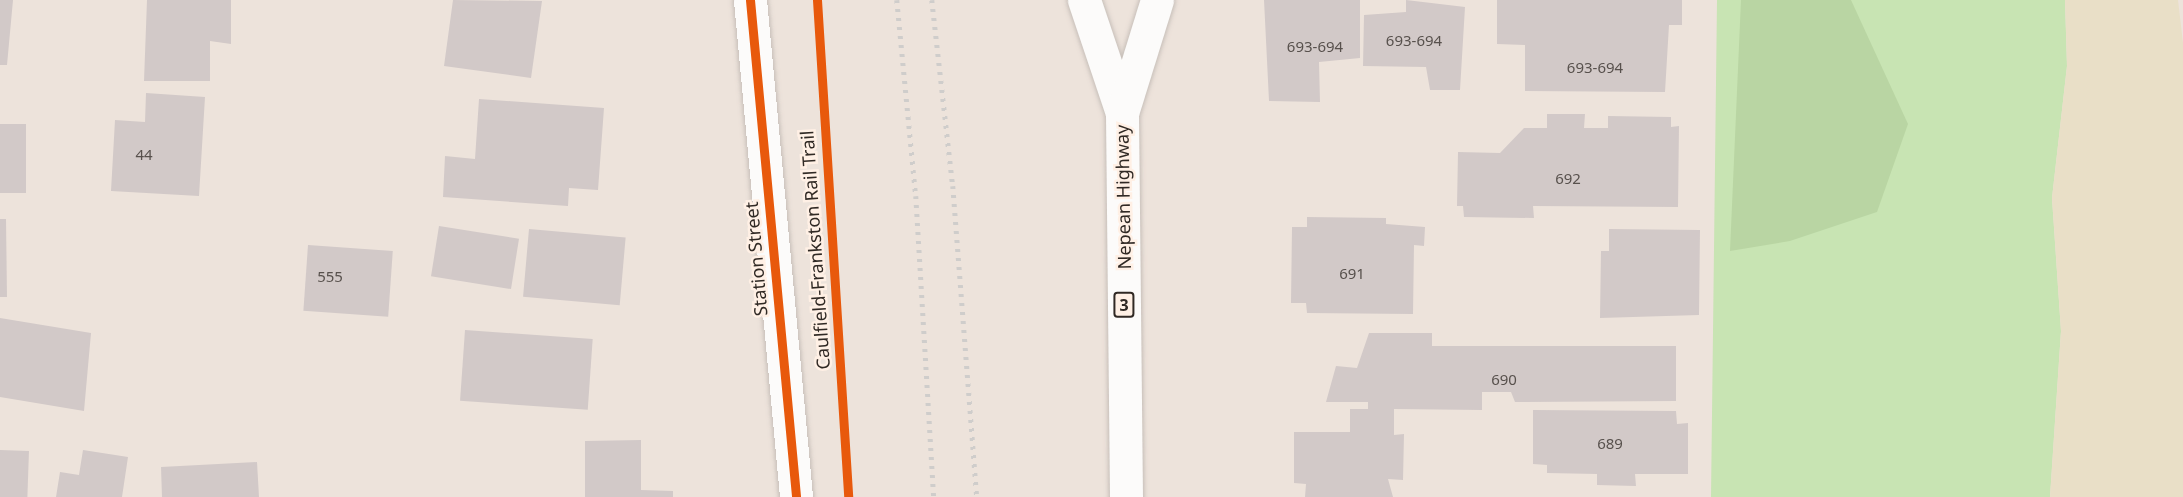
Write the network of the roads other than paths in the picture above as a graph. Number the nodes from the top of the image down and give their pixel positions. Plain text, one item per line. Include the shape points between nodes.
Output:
1 (1084, 0) edge
2 (1157, 0) edge
3 (752, 6) edge
4 (1122, 113) junction
5 (796, 497) edge
6 (1126, 497) edge

1 - 4 main road, Nepean Highway / 3
2 - 4 main road, Nepean Highway / 3
3 - 5 main road, Station Street
4 - 6 main road, Nepean Highway / 3

